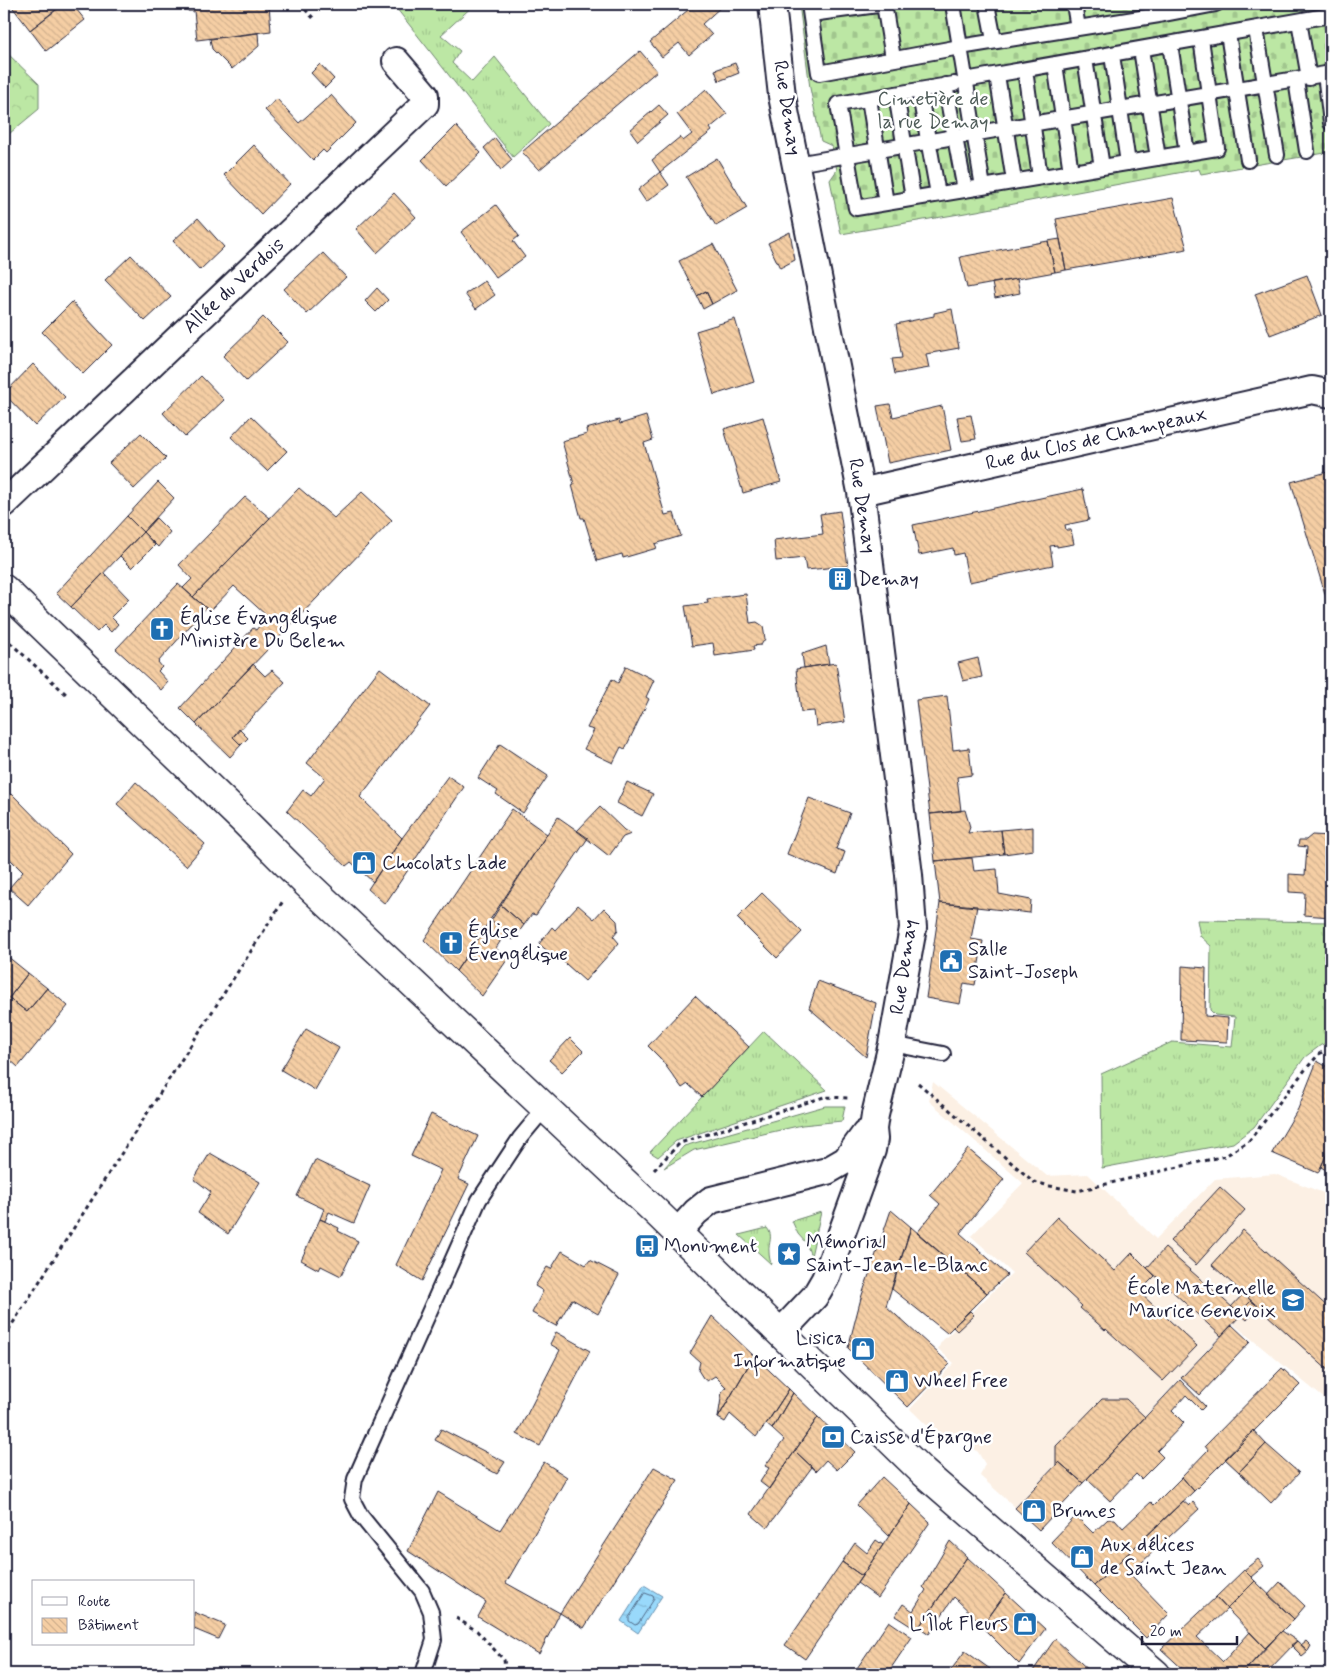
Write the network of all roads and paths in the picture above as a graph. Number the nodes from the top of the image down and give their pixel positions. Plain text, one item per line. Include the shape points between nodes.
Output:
1 (309, 4) edge
2 (772, 4) edge
3 (885, 4) edge
4 (953, 4) edge
5 (987, 4) edge
6 (1074, 4) edge
7 (1216, 4) edge
8 (810, 9) edge
9 (1158, 10) edge
10 (1331, 15) edge
11 (314, 19) dead end
12 (1300, 21) junction
13 (1078, 28) junction
14 (1256, 29) junction
15 (1228, 34) junction
16 (1200, 39) junction
17 (994, 40) junction
18 (1170, 44) junction
19 (960, 46) junction
20 (1141, 49) junction
21 (1112, 55) junction
22 (893, 58) junction
23 (1085, 59) junction
24 (396, 61) dead end
25 (1055, 64) junction
26 (1025, 70) junction
27 (1328, 74) edge
28 (997, 75) junction
29 (1302, 79) junction
30 (955, 83) junction
31 (1265, 85) junction
32 (919, 90) junction
33 (1237, 90) junction
34 (896, 94) junction
35 (1209, 95) junction
36 (869, 98) junction
37 (1178, 100) junction
38 (1150, 104) junction
39 (1120, 110) junction
40 (1093, 114) junction
41 (1063, 119) junction
42 (1331, 123) edge
43 (1033, 124) junction
44 (1005, 129) junction
45 (974, 134) junction
46 (955, 138) junction
47 (929, 142) junction
48 (904, 146) junction
49 (878, 151) junction
50 (1307, 151) dead end
51 (1187, 153) junction
52 (847, 156) junction
53 (1277, 156) dead end
54 (1158, 158) junction
55 (1248, 160) dead end
56 (1128, 163) junction
57 (796, 164) junction
58 (1102, 167) junction
59 (1071, 172) junction
60 (1040, 177) junction
61 (1014, 181) junction
62 (983, 187) junction
63 (965, 190) junction
64 (938, 194) junction
65 (913, 198) junction
66 (886, 203) junction
67 (1331, 394) edge
68 (861, 492) junction
69 (4, 504) edge
70 (4, 589) edge
71 (286, 897) dead end
72 (892, 1044) junction
73 (1331, 1048) edge
74 (943, 1054) dead end
75 (918, 1083) dead end
76 (852, 1098) dead end
77 (545, 1108) junction
78 (873, 1129) junction
79 (655, 1169) dead end
80 (827, 1171) junction
81 (848, 1220) junction
82 (677, 1233) junction
83 (780, 1333) junction
84 (4, 1337) edge
85 (431, 1612) junction
86 (423, 1674) edge
87 (506, 1674) edge
88 (1156, 1674) edge

1 - 11 path via 304,8
2 - 57 street, Rue Demay via 782,96
3 - 8 lane
3 - 22 lane
4 - 19 lane
5 - 17 lane
6 - 13 lane
7 - 9 lane
8 - 22 lane via 819,72
9 - 13 lane
10 - 12 lane
12 - 14 lane
12 - 29 lane
13 - 17 lane
14 - 15 lane
14 - 31 lane
15 - 16 lane
15 - 33 lane
16 - 18 lane
16 - 35 lane
17 - 19 lane
18 - 20 lane
18 - 37 lane
19 - 22 lane
19 - 30 lane
20 - 21 lane
20 - 38 lane
21 - 23 lane
21 - 39 lane
23 - 25 lane
23 - 40 lane
24 - 69 street, Allée du Verdois via 425,94 425,104
25 - 26 lane
25 - 41 lane
26 - 28 lane
26 - 43 lane
27 - 29 lane
27 - 42 lane
28 - 30 lane
28 - 44 lane
29 - 31 lane
29 - 50 lane
30 - 32 lane
30 - 45 lane
30 - 46 lane
31 - 33 lane
31 - 53 lane
32 - 34 lane
32 - 47 lane
33 - 35 lane
33 - 55 lane
34 - 36 lane
34 - 48 lane
35 - 37 lane
35 - 51 lane via 1216,148
36 - 49 lane
36 - 52 lane via 838,104
37 - 38 lane
37 - 51 lane
38 - 39 lane
38 - 54 lane
39 - 40 lane
39 - 56 lane
40 - 41 lane
40 - 58 lane
41 - 43 lane
41 - 59 lane
43 - 44 lane
43 - 60 lane
44 - 45 lane
44 - 61 lane
45 - 46 lane
45 - 62 lane
46 - 47 lane
46 - 63 lane
47 - 48 lane
47 - 64 lane
48 - 49 lane
48 - 65 lane
49 - 52 lane
49 - 66 lane
51 - 54 lane
52 - 57 lane
52 - 66 lane via 856,208
54 - 56 lane
56 - 58 lane
57 - 68 street, Rue Demay
58 - 59 lane
59 - 60 lane
60 - 61 lane
61 - 62 lane
62 - 63 lane
63 - 64 lane
64 - 65 lane
65 - 66 lane
67 - 68 street, Rue du Clos de Champeaux via 1312,390
68 - 72 street, Rue Demay via 912,910 913,928
70 - 77 main road via 306,884
71 - 84 path
72 - 74 lane
72 - 78 street, Rue Demay
73 - 75 path via 1319,1054 1248,1142 1224,1156 1076,1191 1034,1182
76 - 79 path via 824,1097 680,1143
77 - 82 main road
77 - 85 lane via 520,1138 479,1200 355,1479 352,1499 361,1516 422,1591
78 - 80 street via 865,1134 846,1160
78 - 81 street, Rue Demay via 872,1150
80 - 81 street, Rue Demay via 834,1175 846,1196
80 - 82 street via 711,1200
81 - 83 street, Rue Demay via 820,1288
82 - 83 main road
83 - 88 main road via 924,1473
85 - 86 lane via 434,1640
85 - 87 path via 453,1616 477,1632 504,1660

